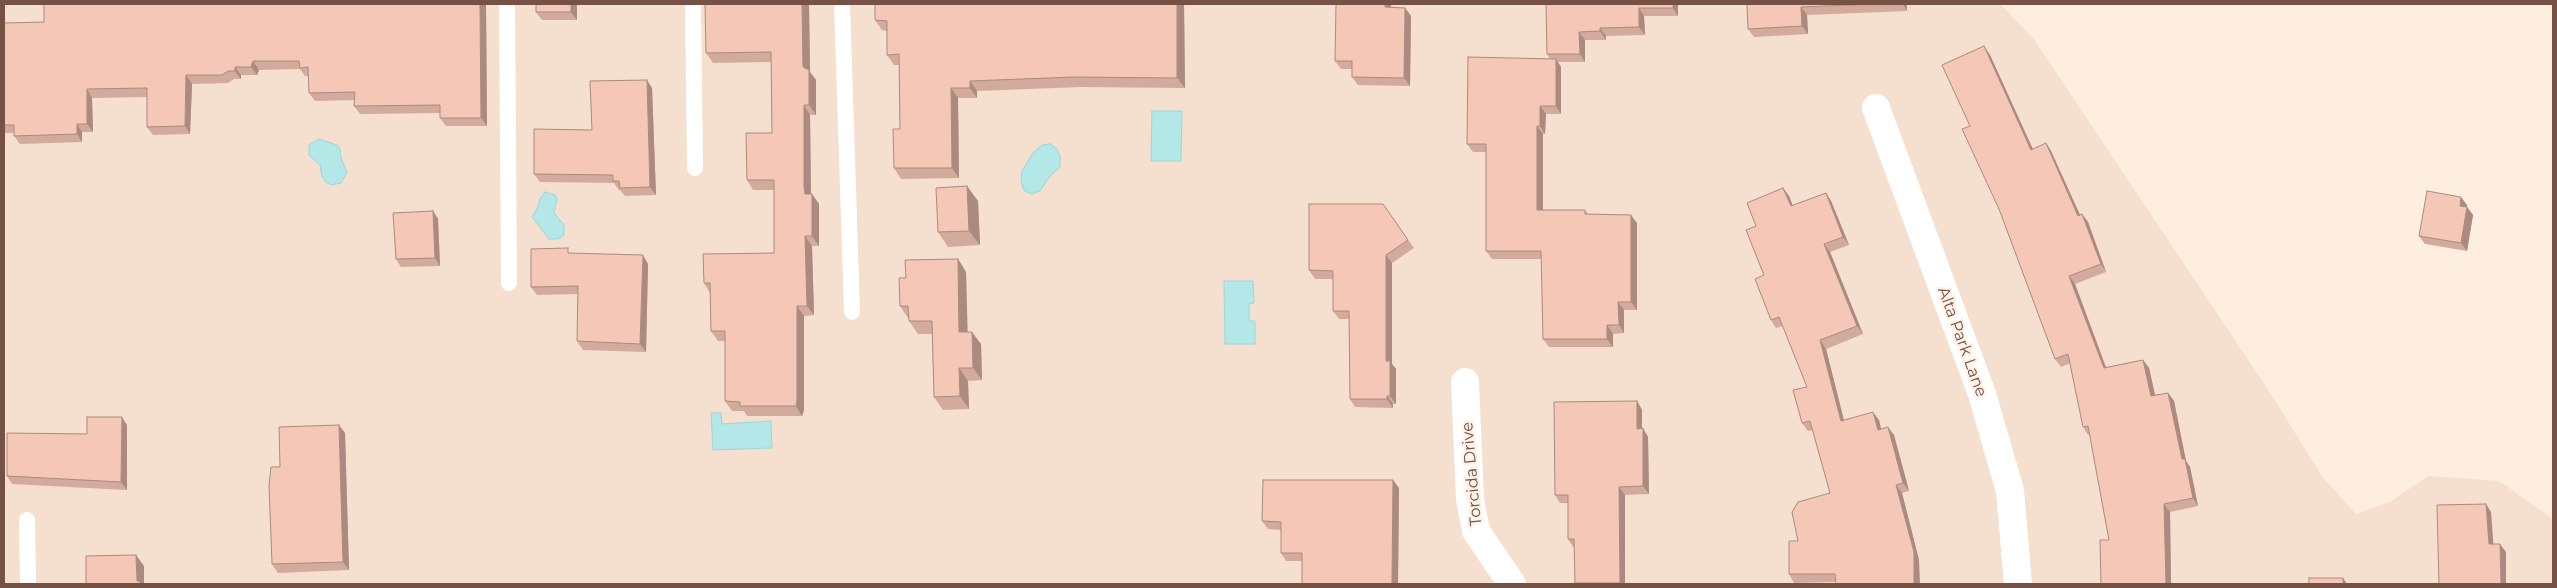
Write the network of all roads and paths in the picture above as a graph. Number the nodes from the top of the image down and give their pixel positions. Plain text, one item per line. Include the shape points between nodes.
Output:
1 (507, 4) edge
2 (694, 4) edge
3 (842, 4) edge
4 (1876, 108) dead end
5 (695, 168) dead end
6 (509, 283) dead end
7 (852, 312) dead end
8 (1465, 382) dead end
9 (27, 520) dead end
10 (28, 584) edge
11 (1512, 584) edge
12 (2018, 584) edge

1 - 6 lane
2 - 5 lane
3 - 7 lane
4 - 12 street, Alta Park Lane via 1982,394 2010,492
8 - 11 street, Torcida Drive via 1470,499 1476,531
9 - 10 lane

